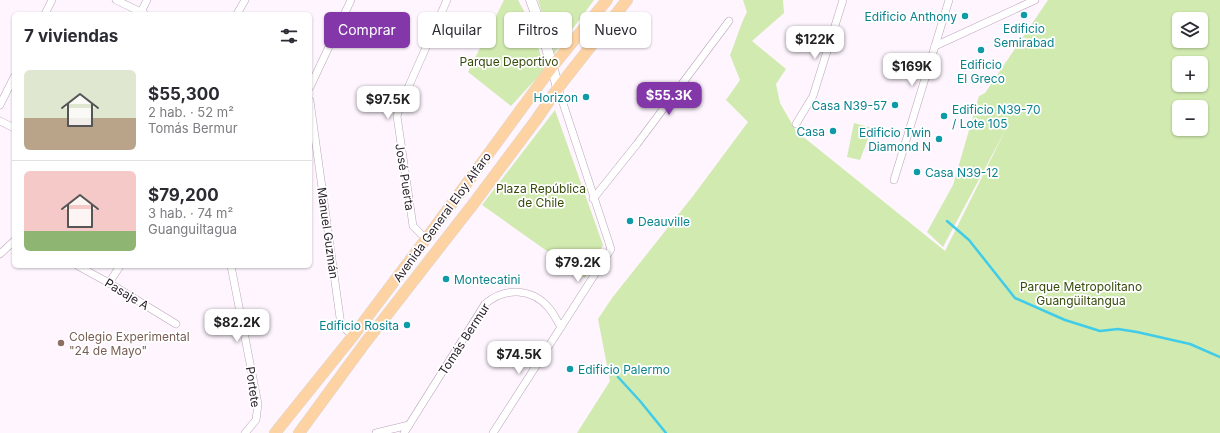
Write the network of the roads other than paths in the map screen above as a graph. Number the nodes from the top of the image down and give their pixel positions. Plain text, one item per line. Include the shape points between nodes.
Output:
1 (52, 0) edge
2 (116, 0) edge
3 (146, 0) edge
4 (245, 0) edge
5 (351, 0) edge
6 (447, 0) edge
7 (531, 0) edge
8 (607, 0) edge
9 (627, 0) edge
10 (843, 0) edge
11 (949, 0) edge
12 (1035, 0) edge
13 (46, 12) edge
14 (140, 12) edge
15 (142, 12) edge
16 (238, 12) edge
17 (729, 21) dead end
18 (935, 46) junction
19 (552, 67) junction
20 (12, 81) edge
21 (312, 83) edge
22 (558, 88) junction
23 (0, 105) edge
24 (312, 115) edge
25 (0, 121) edge
26 (796, 124) dead end
27 (12, 127) edge
28 (894, 180) dead end
29 (594, 199) junction
30 (426, 239) junction
31 (12, 243) edge
32 (0, 254) edge
33 (82, 268) edge
34 (119, 268) edge
35 (232, 268) edge
36 (109, 283) junction
37 (176, 324) dead end
38 (561, 327) junction
39 (353, 336) junction
40 (409, 425) junction
41 (245, 433) edge
42 (275, 433) edge
43 (298, 433) edge
44 (376, 433) edge
45 (404, 433) edge
46 (493, 433) edge

1 - 13 street
2 - 14 street
3 - 15 street
4 - 16 street
5 - 21 street
6 - 30 street, José Puerta via 397,116 413,226
7 - 19 main road
8 - 19 main road, Avenida General Eloy Alfaro
9 - 22 main road, Avenida General Eloy Alfaro
10 - 26 street via 814,96
11 - 18 street
12 - 18 street
17 - 29 street
18 - 28 street
19 - 22 main road
19 - 30 main road, Avenida General Eloy Alfaro
20 - 23 street
22 - 29 street
22 - 43 main road, Avenida General Eloy Alfaro
24 - 39 street, Manuel Guzmán via 341,325
25 - 27 street
29 - 38 street via 611,249
30 - 39 main road, Avenida General Eloy Alfaro
31 - 32 street
33 - 36 street, Pasaje A
34 - 36 street
35 - 41 street, Portete via 258,404 256,420
36 - 37 street, Pasaje A
38 - 40 street, Tomás Bermur via 549,308 530,295 502,293 492,298 485,304
38 - 46 street
39 - 42 main road, Avenida General Eloy Alfaro
40 - 44 street
40 - 45 street, Tomás Bermur

